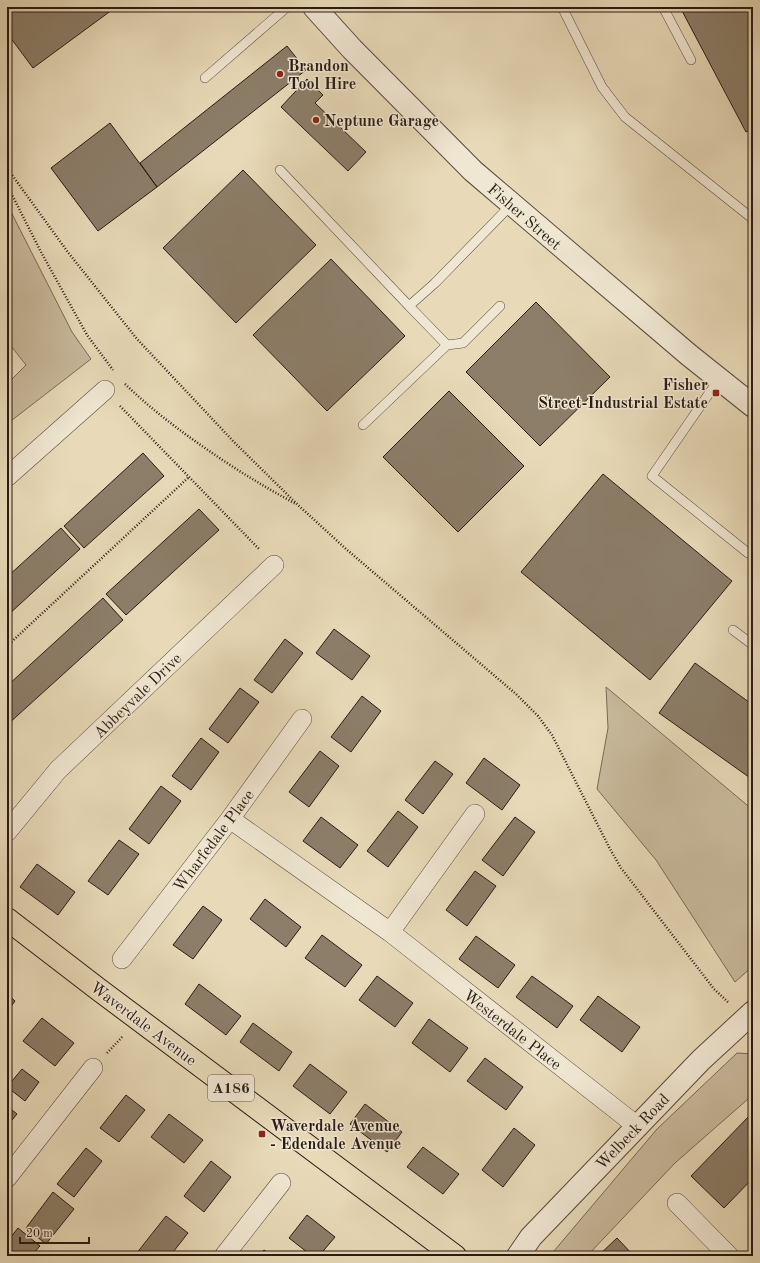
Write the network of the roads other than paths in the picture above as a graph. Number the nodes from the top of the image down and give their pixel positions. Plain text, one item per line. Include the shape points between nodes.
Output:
1 (287, 7) edge
2 (314, 7) edge
3 (562, 7) edge
4 (662, 7) edge
5 (692, 60) dead end
6 (205, 78) dead end
7 (280, 170) dead end
8 (512, 204) junction
9 (753, 218) edge
10 (409, 306) junction
11 (500, 306) dead end
12 (447, 345) junction
13 (719, 379) junction
14 (105, 390) road end
15 (753, 406) edge
16 (363, 425) dead end
17 (7, 477) edge
18 (748, 553) dead end
19 (274, 565) road end
20 (734, 630) dead end
21 (753, 645) edge
22 (302, 719) dead end
23 (475, 814) dead end
24 (230, 819) junction
25 (7, 832) edge
26 (7, 919) edge
27 (390, 932) junction
28 (122, 959) dead end
29 (749, 1015) edge
30 (93, 1068) road end
31 (637, 1126) junction
32 (7, 1178) edge
33 (281, 1183) dead end
34 (677, 1203) dead end
35 (224, 1256) edge
36 (455, 1256) edge
37 (518, 1256) edge
38 (729, 1256) edge

1 - 6 lane
2 - 8 street, Fisher Street via 473,171
3 - 9 lane via 602,87 625,117
4 - 5 lane
7 - 10 lane
8 - 10 lane
8 - 13 street, Fisher Street
10 - 12 lane
11 - 12 lane via 463,343
12 - 16 lane
13 - 15 street, Fisher Street
13 - 18 lane via 652,476
14 - 17 street
19 - 25 street, Abbeyvale Drive via 58,770
20 - 21 lane
22 - 24 street, Wharfedale Place
23 - 27 street
24 - 27 street, Westerdale Place
24 - 28 street, Wharfedale Place
26 - 36 main road, Waverdale Avenue / A186
27 - 31 street, Westerdale Place
29 - 31 street, Welbeck Road
30 - 32 street
31 - 37 street, Welbeck Road via 531,1237
33 - 35 street
34 - 38 street

